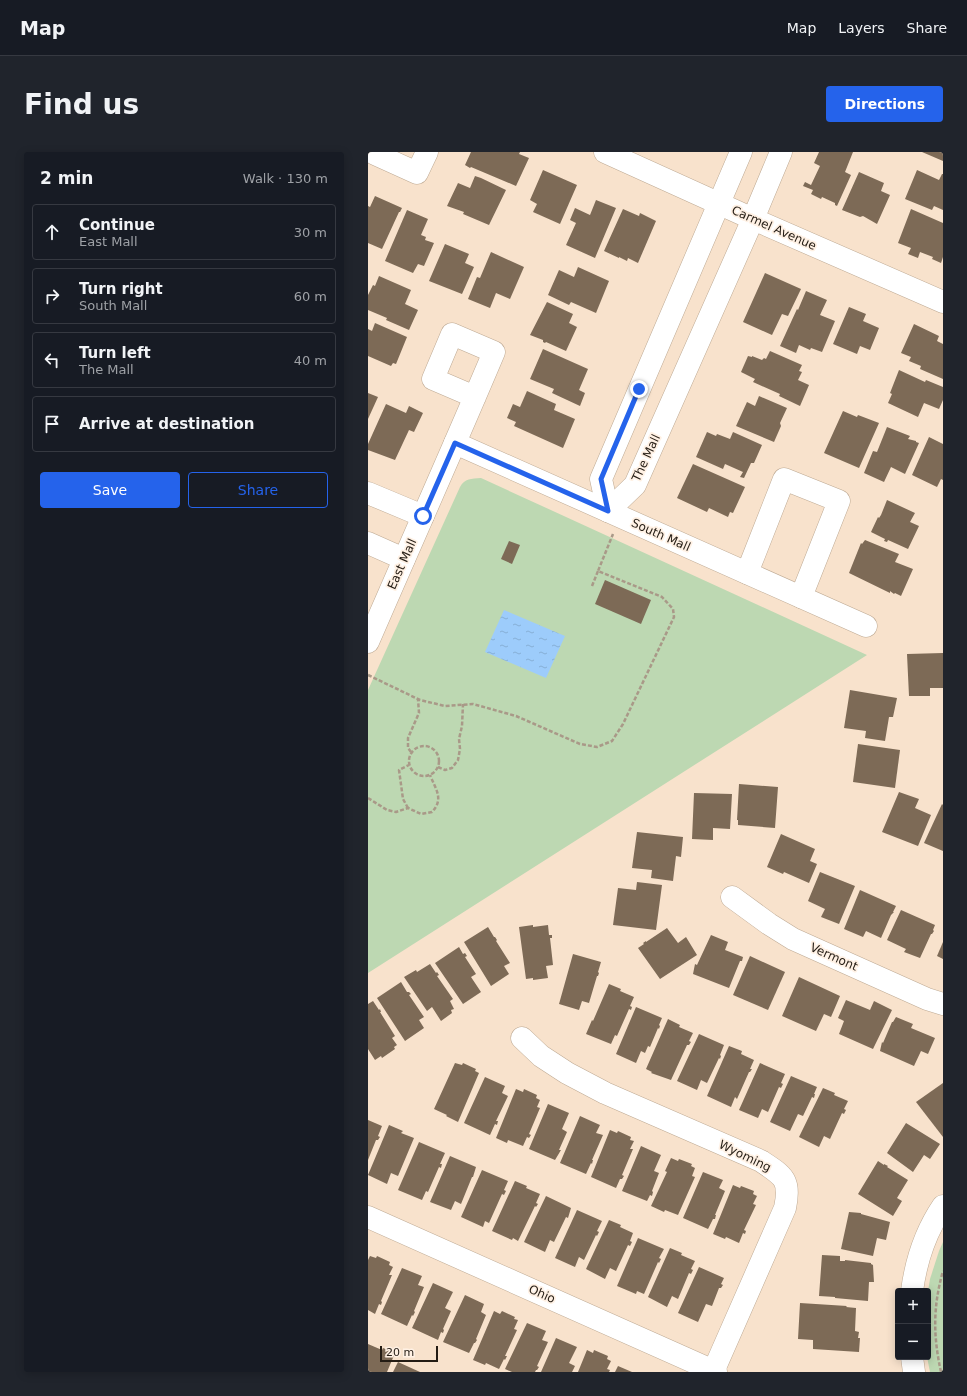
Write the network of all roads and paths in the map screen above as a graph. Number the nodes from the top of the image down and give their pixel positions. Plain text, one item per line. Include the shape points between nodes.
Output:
1 (376, 152) edge
2 (427, 152) edge
3 (605, 152) edge
4 (741, 152) edge
5 (782, 152) edge
6 (719, 203) junction
7 (754, 219) junction
8 (943, 302) edge
9 (475, 397) dead end
10 (455, 443) junction
11 (368, 493) edge
12 (614, 514) junction
13 (423, 516) junction
14 (368, 543) edge
15 (404, 559) junction
16 (598, 571) junction
17 (747, 573) junction
18 (592, 586) dead end
19 (801, 597) junction
20 (866, 626) dead end
21 (368, 642) edge
22 (368, 675) edge
23 (418, 699) junction
24 (463, 704) junction
25 (522, 715) dead end
26 (520, 718) junction
27 (411, 752) junction
28 (409, 765) junction
29 (438, 767) junction
30 (430, 776) junction
31 (368, 798) edge
32 (408, 808) junction
33 (732, 897) dead end
34 (943, 1004) edge
35 (522, 1038) dead end
36 (943, 1206) edge
37 (368, 1217) edge
38 (943, 1270) edge
39 (912, 1288) edge
40 (912, 1360) edge
41 (714, 1372) edge
42 (914, 1372) edge
43 (941, 1372) edge

1 - 2 street via 375,154 417,173
3 - 6 street, Carmel Avenue
4 - 6 street
5 - 7 street, The Mall
6 - 7 street, Carmel Avenue
6 - 12 street via 601,479
7 - 8 street, Carmel Avenue
7 - 12 street, The Mall via 635,485
9 - 10 street, East Mall
10 - 12 street, South Mall
10 - 13 street, East Mall
11 - 13 street
12 - 16 path
12 - 17 street, South Mall
13 - 15 street, East Mall
14 - 15 street
15 - 21 street, East Mall
16 - 18 path
16 - 26 path via 662,597 673,609 674,617 623,724 612,741 597,747 580,744
17 - 19 street, South Mall
17 - 19 street via 784,479 839,501
19 - 20 street, South Mall
22 - 23 path
23 - 24 path via 445,706
23 - 27 path via 419,713 408,738 408,748
24 - 26 path via 473,704
24 - 29 path via 458,760 452,768 445,770
25 - 26 path
27 - 28 path
27 - 29 path via 422,745 432,747 438,755
28 - 30 path via 413,773
28 - 32 path via 399,770 403,799
29 - 30 path
30 - 32 path via 439,796 437,806 432,812 421,814
31 - 32 path via 387,810 396,812
33 - 34 street, Vermont via 794,939
35 - 41 street, Wyoming via 541,1056 605,1093 762,1161 779,1173 787,1185 785,1208
36 - 39 street via 923,1245
37 - 41 street, Ohio
38 - 43 path via 935,1316 936,1346
40 - 42 street

